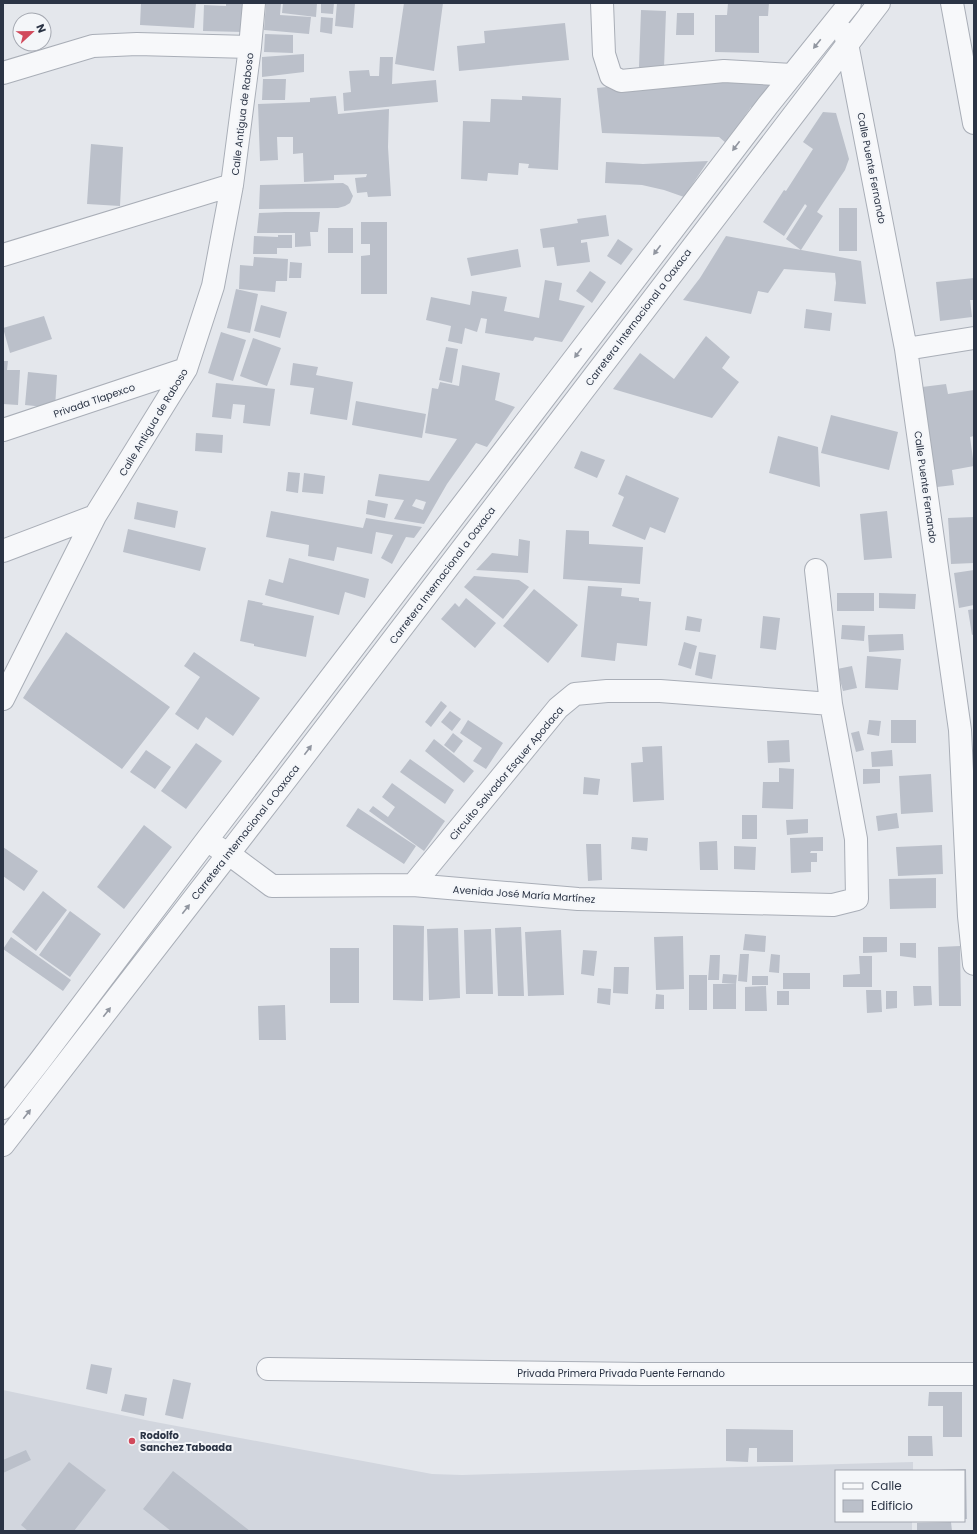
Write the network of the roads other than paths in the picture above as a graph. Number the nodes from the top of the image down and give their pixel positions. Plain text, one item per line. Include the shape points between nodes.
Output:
1 (254, 3) edge
2 (602, 3) edge
3 (879, 3) edge
4 (952, 3) edge
5 (843, 7) edge
6 (848, 42) junction
7 (250, 47) junction
8 (3, 73) edge
9 (792, 75) junction
10 (974, 123) edge
11 (232, 186) junction
12 (3, 255) edge
13 (974, 338) edge
14 (906, 349) junction
15 (186, 369) junction
16 (3, 430) edge
17 (95, 516) junction
18 (3, 551) edge
19 (816, 570) dead end
20 (3, 699) edge
21 (831, 704) junction
22 (967, 729) edge
23 (260, 770) junction
24 (281, 786) junction
25 (206, 840) junction
26 (229, 854) junction
27 (413, 885) junction
28 (974, 964) edge
29 (3, 1108) edge
30 (3, 1145) edge
31 (268, 1369) dead end
32 (974, 1374) edge

1 - 7 street, Calle Antigua de Raboso
2 - 9 street via 604,54 610,76 621,81 724,71
3 - 6 street, Carretera Internacional a Oaxaca
4 - 10 street
5 - 6 street, Calle Puente Fernando
5 -> 9 street
6 - 14 street, Calle Puente Fernando
24 -> 6 street, Carretera Internacional a Oaxaca
7 - 8 street via 137,44 93,46
7 - 11 street, Calle Antigua de Raboso
9 -> 23 street
11 - 12 street
11 - 15 street, Calle Antigua de Raboso via 213,286
13 - 14 street
14 - 22 street, Calle Puente Fernando
15 - 16 street, Privada Tlapexco
15 - 17 street, Calle Antigua de Raboso
17 - 18 street
17 - 20 street, Calle Antigua de Raboso
19 - 21 street
21 - 27 street, Circuito Salvador Esquer Apodaca via 660,691 575,694 558,708
21 - 27 street, Avenida José María Martínez via 856,839 857,899 833,905 578,899
22 - 28 street, Calle Puente Fernando via 970,916
23 - 24 street
23 - 25 street
24 - 26 street, Carretera Internacional a Oaxaca
25 - 26 street, Avenida José María Martínez
25 - 29 street
26 - 27 street, Avenida José María Martínez via 272,886
30 -> 26 street, Carretera Internacional a Oaxaca
31 - 32 street, Privada Primera Privada Puente Fernando via 642,1374

